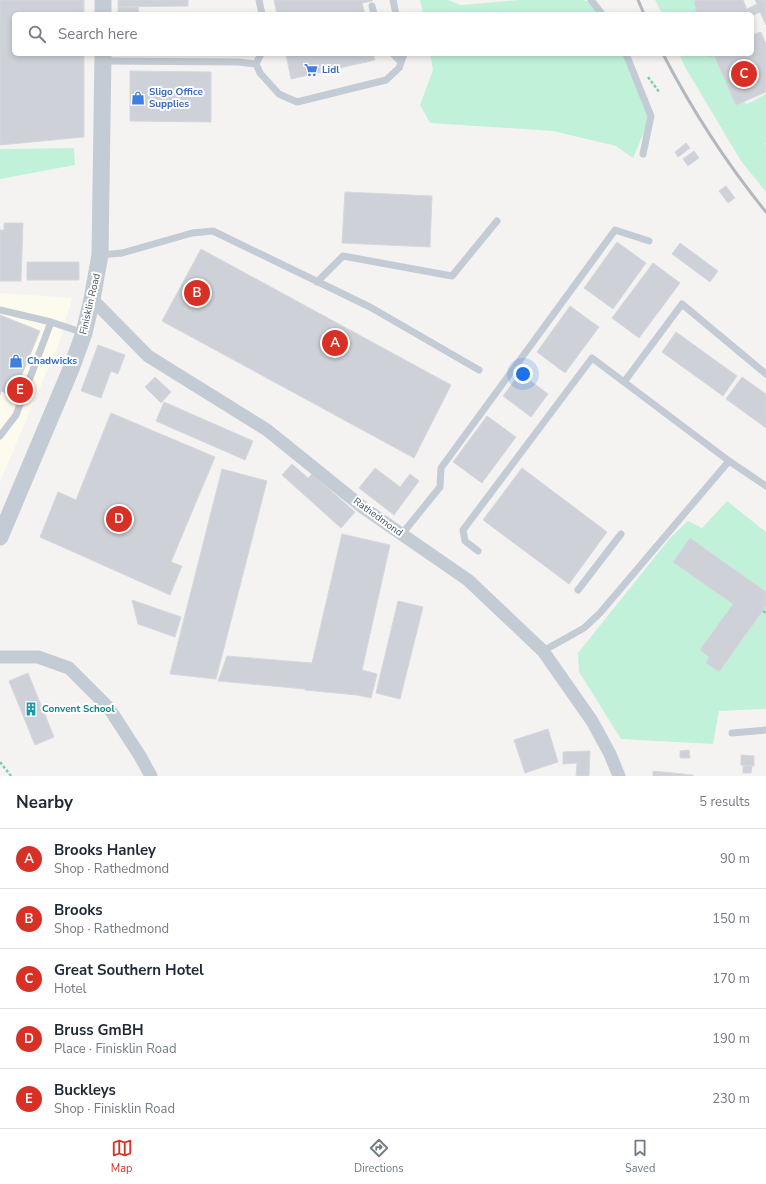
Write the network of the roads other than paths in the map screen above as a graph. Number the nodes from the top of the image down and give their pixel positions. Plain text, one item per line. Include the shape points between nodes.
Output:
1 (103, 0) edge
2 (259, 0) edge
3 (393, 0) edge
4 (591, 0) edge
5 (372, 6) dead end
6 (103, 12) edge
7 (262, 12) edge
8 (374, 12) edge
9 (396, 12) edge
10 (600, 12) edge
11 (260, 56) edge
12 (395, 56) edge
13 (403, 56) edge
14 (627, 56) edge
15 (103, 58) edge
16 (401, 62) junction
17 (256, 64) junction
18 (643, 154) dead end
19 (497, 221) dead end
20 (649, 241) dead end
21 (100, 255) junction
22 (317, 282) junction
23 (92, 299) junction
24 (0, 310) edge
25 (51, 322) junction
26 (84, 333) junction
27 (479, 370) dead end
28 (766, 374) edge
29 (624, 382) junction
30 (0, 436) edge
31 (729, 461) junction
32 (766, 486) edge
33 (402, 534) junction
34 (621, 534) dead end
35 (0, 537) edge
36 (478, 551) dead end
37 (578, 590) dead end
38 (542, 651) junction
39 (0, 657) edge
40 (766, 730) edge
41 (732, 733) dead end
42 (151, 776) edge
43 (619, 776) edge

1 - 6 street
2 - 7 lane
3 - 9 lane
4 - 10 lane
5 - 8 lane
11 - 17 lane
12 - 16 lane
13 - 16 lane
14 - 18 lane via 651,116
15 - 17 lane
15 - 21 street, Finisklin Road
16 - 17 lane via 399,68 386,80 297,102 279,94 260,73
19 - 22 lane via 452,276 343,256
20 - 33 lane via 615,230 440,468 440,487
21 - 22 lane via 122,253 192,233 213,232
21 - 23 street, Finisklin Road
22 - 27 lane via 370,308
23 - 26 street, Finisklin Road
23 - 33 street, Rathedmond via 148,356 267,430 365,509
24 - 25 lane
25 - 26 lane
25 - 30 lane via 16,415
26 - 35 street, Finisklin Road
28 - 29 lane via 682,304
29 - 31 lane
29 - 36 lane via 592,358 463,530 465,541
31 - 32 lane
31 - 38 lane via 600,613 584,628
33 - 38 street, Rathedmond via 468,580
34 - 37 lane
38 - 43 street, Rathedmond via 592,722
39 - 42 street via 38,657 69,668 109,708
40 - 41 lane

